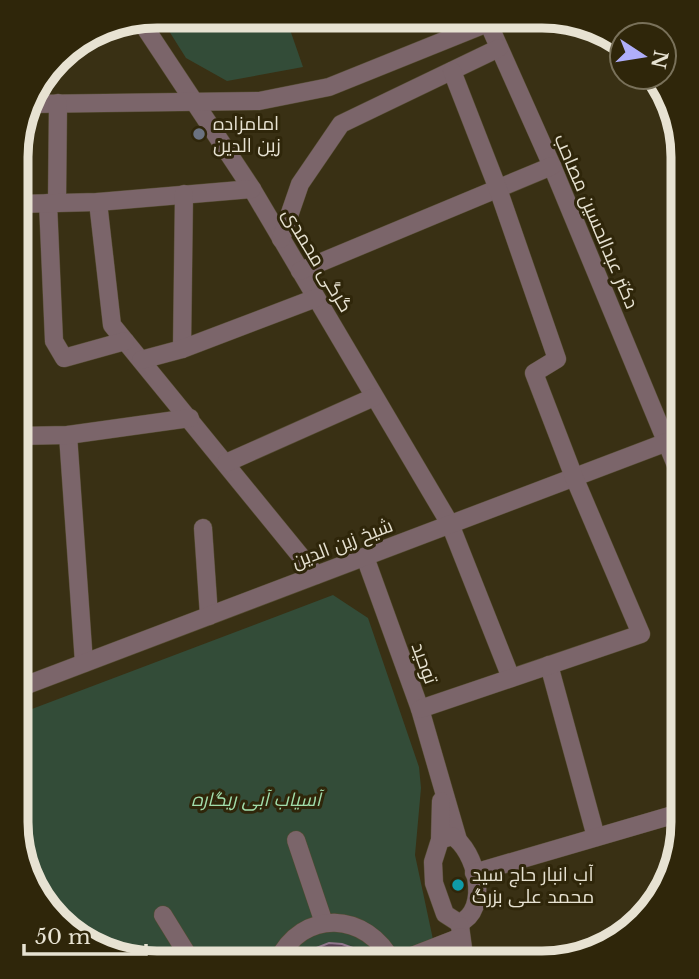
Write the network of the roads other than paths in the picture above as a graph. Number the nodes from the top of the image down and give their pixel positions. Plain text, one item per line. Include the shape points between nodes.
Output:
1 (470, 28) edge
2 (490, 28) edge
3 (146, 29) edge
4 (499, 48) junction
5 (452, 71) junction
6 (58, 103) junction
7 (194, 103) junction
8 (40, 104) edge
9 (552, 166) junction
10 (251, 189) junction
11 (498, 189) junction
12 (184, 194) junction
13 (98, 202) junction
14 (52, 203) junction
15 (28, 204) edge
16 (281, 239) junction
17 (300, 271) junction
18 (316, 298) junction
19 (125, 341) junction
20 (182, 349) junction
21 (141, 360) junction
22 (374, 397) junction
23 (190, 418) junction
24 (68, 435) junction
25 (28, 436) edge
26 (671, 441) edge
27 (665, 443) junction
28 (671, 456) edge
29 (226, 463) junction
30 (574, 477) junction
31 (450, 524) junction
32 (203, 528) dead end
33 (365, 557) junction
34 (316, 575) junction
35 (209, 616) junction
36 (84, 663) junction
37 (549, 665) junction
38 (511, 678) junction
39 (28, 684) edge
40 (419, 709) junction
41 (441, 785) junction
42 (671, 815) edge
43 (596, 837) junction
44 (296, 840) dead end
45 (440, 840) junction
46 (458, 840) junction
47 (474, 873) junction
48 (163, 915) dead end
49 (324, 923) junction
50 (461, 930) junction
51 (185, 951) edge
52 (283, 951) edge
53 (386, 951) edge
54 (418, 951) edge
55 (464, 951) edge

1 - 7 street via 329,87 259,101
2 - 4 street, دکتر عبدالحسین مصاحب
3 - 7 street, گرگی محمدی
4 - 5 street
4 - 9 street, دکتر عبدالحسین مصاحب
5 - 11 street
5 - 16 street via 341,124 300,184
6 - 7 street
6 - 8 street
6 - 14 street
7 - 10 street, گرگی محمدی
9 - 11 street
9 - 27 street, دکتر عبدالحسین مصاحب
10 - 12 street
10 - 16 street, گرگی محمدی
11 - 17 street
11 - 30 street via 557,359 534,373
12 - 13 street
12 - 20 street
13 - 14 street
13 - 19 street via 112,325
14 - 15 street
14 - 19 street via 54,341 64,358
16 - 17 street, گرگی محمدی
17 - 18 street, گرگی محمدی
18 - 20 street
18 - 22 street, گرگی محمدی
19 - 21 street
20 - 21 street
21 - 23 street
22 - 29 street
22 - 31 street, گرگی محمدی
23 - 24 street
23 - 29 street
24 - 25 street
24 - 36 street
26 - 27 street, شیخ زین الدین
27 - 28 street, دکتر عبدالحسین مصاحب
27 - 30 street, شیخ زین الدین
29 - 34 street
30 - 31 street, شیخ زین الدین
30 - 37 street via 641,634
31 - 33 street, شیخ زین الدین
31 - 38 street, گرگی محمدی
32 - 35 street
33 - 34 street, شیخ زین الدین
33 - 40 street, توحید
34 - 35 street, شیخ زین الدین
35 - 36 street, شیخ زین الدین
36 - 39 street, شیخ زین الدین
37 - 38 street
37 - 43 street
38 - 40 street
40 - 41 street, توحید
41 - 45 street, توحید
41 - 46 street, توحید
42 - 43 street
43 - 47 street
44 - 49 street
45 - 46 street via 452,836
45 - 50 street, توحید via 433,862 434,883 445,914
46 - 47 street, توحید
47 - 50 street via 476,905
48 - 51 street
49 - 52 street via 296,936
49 - 53 street via 353,925 377,939
50 - 54 street
50 - 55 street

